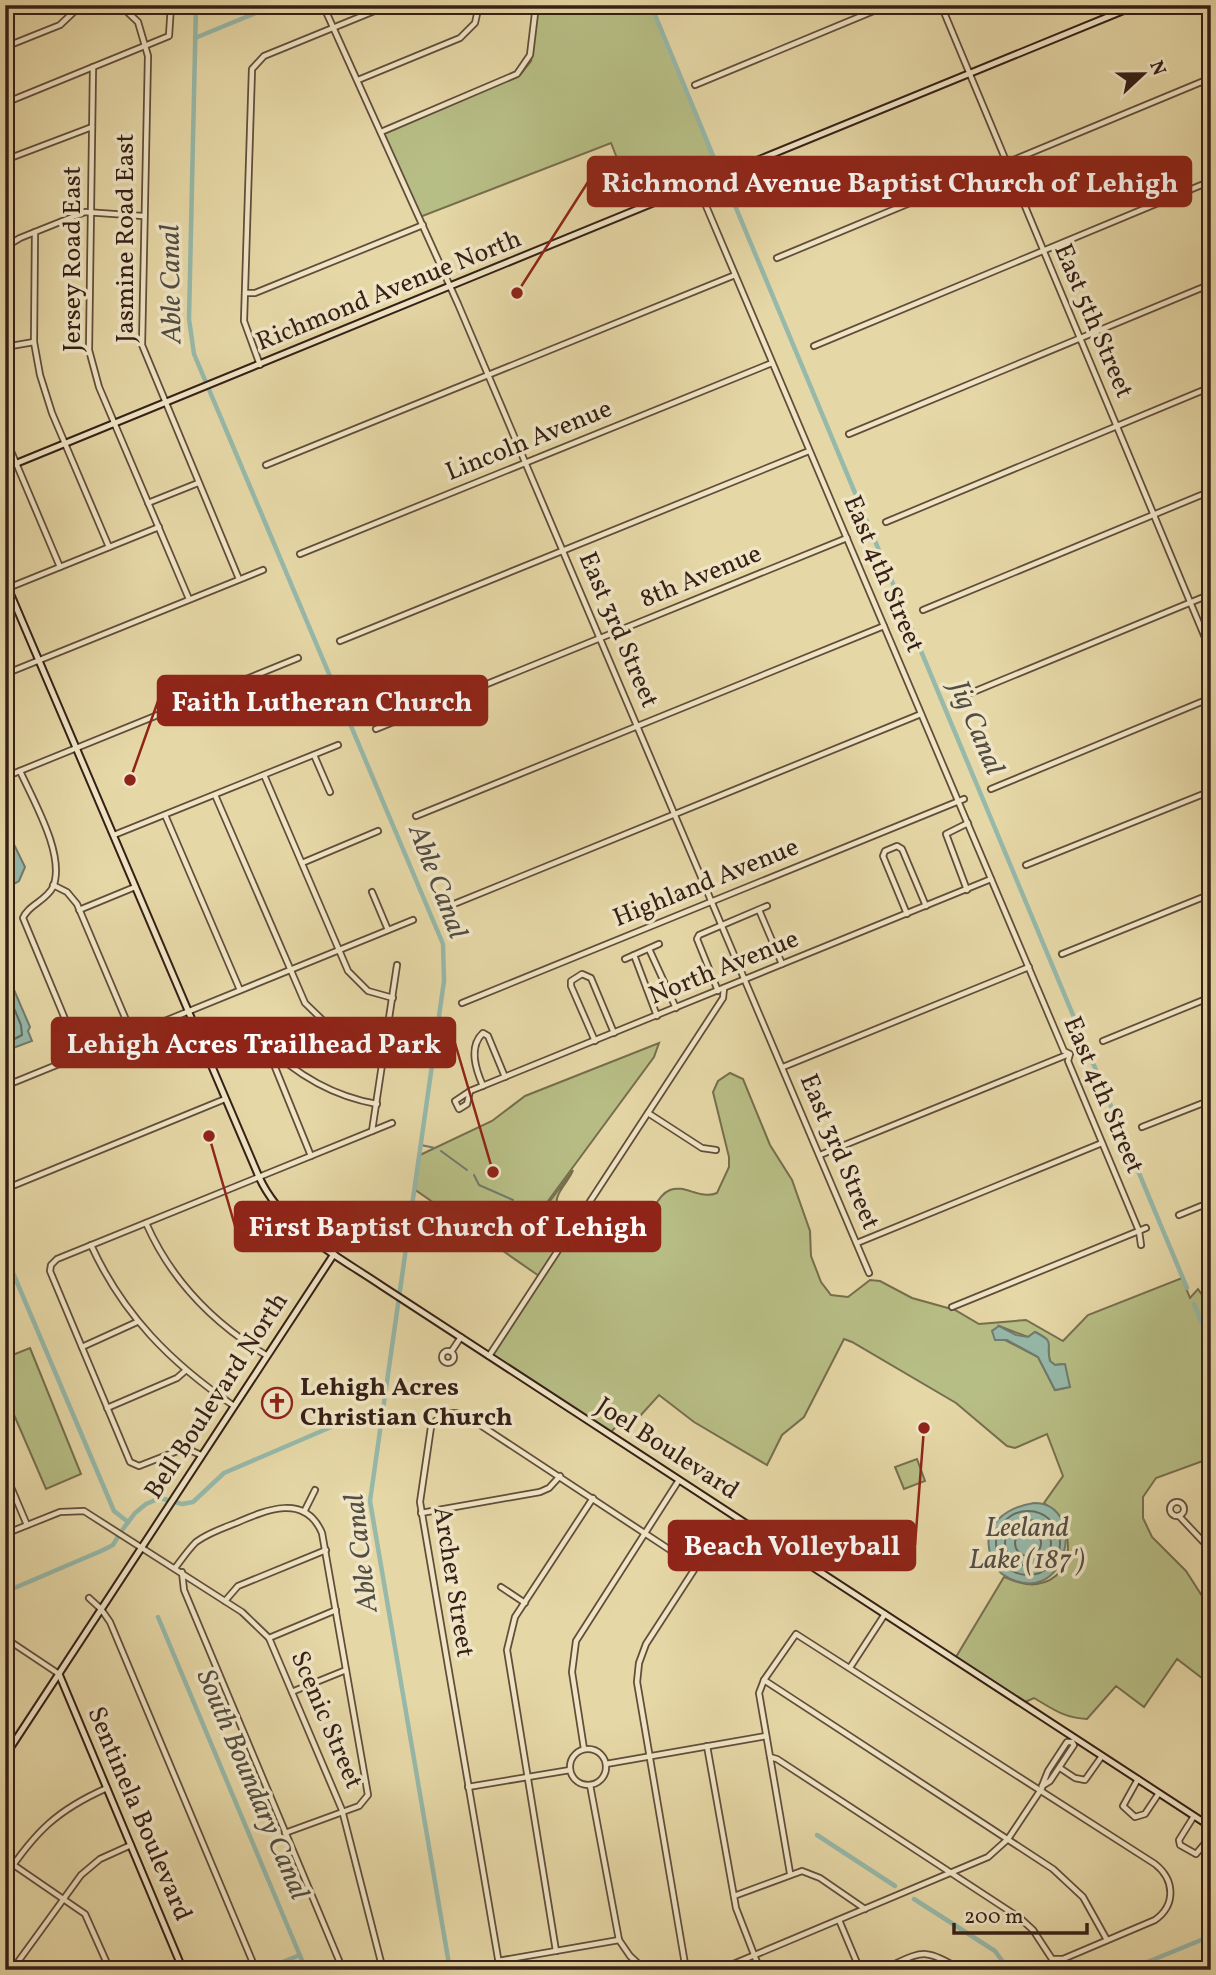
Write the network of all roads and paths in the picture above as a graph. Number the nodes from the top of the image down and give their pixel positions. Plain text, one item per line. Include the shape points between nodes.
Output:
1 (81, 5) edge
2 (120, 5) edge
3 (171, 5) edge
4 (323, 5) edge
5 (389, 5) edge
6 (479, 5) edge
7 (536, 5) edge
8 (888, 5) edge
9 (941, 5) edge
10 (1137, 5) edge
11 (334, 28) junction
12 (146, 46) junction
13 (5, 47) edge
14 (93, 67) junction
15 (969, 74) junction
16 (1211, 78) edge
17 (358, 80) junction
18 (695, 85) dead end
19 (5, 103) edge
20 (92, 127) junction
21 (381, 132) junction
22 (5, 160) edge
23 (1006, 162) junction
24 (1211, 181) edge
25 (698, 187) junction
26 (90, 214) junction
27 (144, 216) junction
28 (423, 225) junction
29 (35, 232) junction
30 (5, 247) edge
31 (1043, 251) junction
32 (777, 258) dead end
33 (735, 275) junction
34 (1211, 284) edge
35 (451, 287) junction
36 (245, 293) junction
37 (1080, 338) junction
38 (34, 342) junction
39 (814, 346) dead end
40 (5, 347) edge
41 (772, 363) junction
42 (260, 365) junction
43 (489, 375) junction
44 (1211, 387) edge
45 (164, 404) junction
46 (115, 424) junction
47 (1116, 426) junction
48 (849, 435) dead end
49 (5, 437) edge
50 (66, 444) junction
51 (809, 450) junction
52 (526, 462) junction
53 (17, 464) junction
54 (266, 465) dead end
55 (5, 468) edge
56 (198, 483) junction
57 (1211, 491) edge
58 (148, 503) junction
59 (1153, 515) junction
60 (886, 522) dead end
61 (159, 527) junction
62 (846, 538) junction
63 (109, 547) junction
64 (564, 550) junction
65 (300, 554) dead end
66 (60, 567) junction
67 (263, 570) dead end
68 (239, 579) junction
69 (5, 580) edge
70 (8, 588) junction
71 (1211, 594) edge
72 (189, 599) junction
73 (1190, 603) junction
74 (923, 610) dead end
75 (884, 626) junction
76 (601, 638) junction
77 (340, 641) dead end
78 (1211, 652) edge
79 (298, 658) dead end
80 (39, 660) junction
81 (5, 674) edge
82 (961, 698) dead end
83 (1211, 698) edge
84 (921, 714) junction
85 (638, 726) junction
86 (376, 729) dead end
87 (338, 745) dead end
88 (76, 748) junction
89 (314, 755) junction
90 (20, 771) junction
91 (264, 775) junction
92 (5, 777) edge
93 (991, 789) dead end
94 (1211, 791) edge
95 (330, 792) dead end
96 (215, 795) junction
97 (961, 800) junction
98 (675, 814) junction
99 (165, 815) junction
100 (416, 816) dead end
101 (968, 823) junction
102 (378, 831) dead end
103 (114, 835) junction
104 (302, 863) junction
105 (1026, 865) dead end
106 (992, 879) junction
107 (53, 886) junction
108 (135, 887) junction
109 (967, 890) junction
110 (372, 892) dead end
111 (1211, 894) edge
112 (712, 901) junction
113 (454, 904) dead end
114 (767, 906) dead end
115 (926, 906) junction
116 (79, 910) junction
117 (759, 910) junction
118 (907, 914) junction
119 (413, 920) dead end
120 (722, 925) junction
121 (388, 930) junction
122 (659, 944) dead end
123 (649, 949) junction
124 (339, 950) junction
125 (1062, 954) dead end
126 (634, 955) junction
127 (625, 959) dead end
128 (782, 964) junction
129 (397, 965) dead end
130 (1029, 967) junction
131 (290, 971) junction
132 (573, 979) junction
133 (745, 979) junction
134 (564, 983) dead end
135 (240, 990) junction
136 (721, 990) junction
137 (1211, 997) edge
138 (393, 998) junction
139 (462, 1003) dead end
140 (676, 1008) junction
141 (188, 1011) junction
142 (657, 1016) junction
143 (614, 1033) junction
144 (132, 1034) junction
145 (595, 1041) junction
146 (1103, 1041) dead end
147 (266, 1045) junction
148 (385, 1051) junction
149 (1070, 1054) junction
150 (80, 1055) junction
151 (209, 1060) junction
152 (783, 1067) junction
153 (505, 1077) junction
154 (5, 1086) edge
155 (483, 1086) junction
156 (470, 1091) dead end
157 (225, 1099) junction
158 (1211, 1100) edge
159 (377, 1104) junction
160 (648, 1113) junction
161 (393, 1123) dead end
162 (1142, 1127) dead end
163 (372, 1132) junction
164 (1102, 1143) junction
165 (716, 1150) dead end
166 (820, 1155) junction
167 (311, 1156) junction
168 (258, 1177) junction
169 (5, 1189) edge
170 (1211, 1202) edge
171 (1179, 1215) dead end
172 (146, 1223) junction
173 (1146, 1228) dead end
174 (1139, 1231) junction
175 (857, 1243) junction
176 (91, 1245) junction
177 (1141, 1245) dead end
178 (334, 1254) junction
179 (869, 1273) dead end
180 (952, 1307) dead end
181 (137, 1322) junction
182 (461, 1337) junction
183 (82, 1347) junction
184 (451, 1352) dead end
185 (266, 1355) junction
186 (489, 1356) junction
187 (185, 1371) junction
188 (234, 1406) junction
189 (107, 1408) junction
190 (201, 1455) junction
191 (5, 1473) edge
192 (560, 1476) junction
193 (679, 1480) junction
194 (316, 1490) dead end
195 (593, 1498) junction
196 (304, 1511) junction
197 (421, 1513) junction
198 (1179, 1516) dead end
199 (27, 1525) junction
200 (645, 1532) junction
201 (5, 1534) edge
202 (142, 1546) junction
203 (1211, 1548) edge
204 (326, 1550) junction
205 (175, 1568) junction
206 (182, 1573) junction
207 (501, 1587) dead end
208 (89, 1598) dead end
209 (225, 1601) junction
210 (525, 1603) junction
211 (102, 1608) junction
212 (336, 1611) junction
213 (885, 1614) junction
214 (5, 1638) edge
215 (269, 1638) junction
216 (851, 1666) junction
217 (346, 1670) junction
218 (59, 1674) junction
219 (764, 1680) junction
220 (293, 1691) junction
221 (766, 1736) junction
222 (1073, 1740) junction
223 (707, 1746) junction
224 (584, 1749) junction
225 (5, 1756) edge
226 (649, 1756) junction
227 (1102, 1756) junction
228 (769, 1757) junction
229 (606, 1764) junction
230 (1059, 1768) junction
231 (570, 1770) junction
232 (527, 1777) junction
233 (1138, 1779) junction
234 (590, 1785) junction
235 (468, 1787) junction
236 (107, 1788) junction
237 (1042, 1788) junction
238 (1159, 1793) junction
239 (342, 1810) junction
240 (1194, 1816) junction
241 (1211, 1826) edge
242 (285, 1833) junction
243 (1211, 1836) edge
244 (1008, 1839) junction
245 (131, 1844) junction
246 (5, 1859) edge
247 (14, 1864) junction
248 (790, 1873) junction
249 (951, 1874) junction
250 (5, 1877) edge
251 (734, 1896) junction
252 (65, 1898) junction
253 (865, 1909) junction
254 (839, 1920) junction
255 (619, 1940) junction
256 (1107, 1940) junction
257 (556, 1951) junction
258 (754, 1955) junction
259 (498, 1961) junction
260 (12, 1970) edge
261 (110, 1970) edge
262 (183, 1970) edge
263 (256, 1970) edge
264 (343, 1970) edge
265 (383, 1970) edge
266 (500, 1970) edge
267 (645, 1970) edge
268 (686, 1970) edge
269 (719, 1970) edge
270 (760, 1970) edge
271 (860, 1970) edge
272 (881, 1970) edge
273 (961, 1970) edge

1 - 13 street via 65,22
2 - 12 street via 138,22
3 - 12 street via 169,36
4 - 11 street, East 3rd Street
5 - 11 street
6 - 17 street via 475,23 460,38
7 - 21 street via 527,62 511,79
8 - 18 street
9 - 15 street, East 5th Street
10 - 15 street, Richmond Avenue North
11 - 17 street, East 3rd Street
11 - 36 street via 264,56 252,69
12 - 14 street
12 - 27 street, Jasmine Road East
14 - 19 street
14 - 20 street, Jersey Road East
15 - 23 street, East 5th Street
15 - 25 street, Richmond Avenue North
16 - 23 street
17 - 21 street, East 3rd Street
20 - 22 street
20 - 26 street, Jersey Road East
21 - 28 street, East 3rd Street
23 - 31 street, East 5th Street
23 - 32 street
24 - 31 street
25 - 33 street, East 4th Street
25 - 35 street, Richmond Avenue North
26 - 27 street
26 - 29 street via 80,213
26 - 46 street, Jersey Road East via 89,350
27 - 45 street, Jasmine Road East via 141,335
28 - 35 street, East 3rd Street
28 - 36 street via 255,293
29 - 30 street
29 - 38 street
31 - 37 street, East 5th Street
31 - 39 street
33 - 41 street, East 4th Street
33 - 43 street
34 - 37 street
35 - 42 street, Richmond Avenue North
35 - 43 street, East 3rd Street
36 - 42 street via 245,327
37 - 47 street, East 5th Street
37 - 48 street
38 - 40 street
38 - 50 street via 41,382
41 - 51 street, East 4th Street
41 - 52 street, Lincoln Avenue
42 - 45 street, Richmond Avenue North
43 - 52 street, East 3rd Street
43 - 54 street
44 - 47 street
45 - 46 street, Richmond Avenue North
45 - 56 street, Jasmine Road East
46 - 50 street, Richmond Avenue North
46 - 58 street, Jersey Road East
47 - 59 street, East 5th Street
47 - 60 street
49 - 53 street
50 - 53 street, Richmond Avenue North
50 - 63 street
51 - 62 street, East 4th Street
51 - 64 street
52 - 64 street, East 3rd Street
52 - 65 street, Lincoln Avenue
53 - 55 street, Richmond Avenue North
53 - 66 street
56 - 58 street
56 - 68 street, Jasmine Road East
57 - 59 street
58 - 61 street, Jersey Road East
59 - 73 street, East 5th Street
59 - 74 street
61 - 63 street
61 - 72 street, Jersey Road East
62 - 75 street, East 4th Street
62 - 76 street, 8th Avenue
63 - 66 street
64 - 76 street, East 3rd Street
64 - 77 street
66 - 70 street
67 - 68 street
68 - 72 street
69 - 70 street, Joel Boulevard
70 - 80 street, Joel Boulevard
71 - 73 street
72 - 80 street
73 - 78 street, East 5th Street
73 - 82 street
75 - 84 street, East 4th Street
75 - 85 street
76 - 85 street, East 3rd Street
76 - 86 street, 8th Avenue
79 - 88 street
80 - 81 street
80 - 88 street, Joel Boulevard
83 - 93 street
84 - 97 street, East 4th Street
84 - 98 street
85 - 98 street, East 3rd Street
85 - 100 street
87 - 89 street
88 - 90 street
88 - 103 street, Joel Boulevard
89 - 91 street
89 - 95 street
90 - 92 street
90 - 107 street via 55,854
91 - 96 street
91 - 104 street
94 - 105 street
96 - 99 street
96 - 131 street
97 - 101 street, East 4th Street
97 - 112 street, Highland Avenue
98 - 112 street, East 3rd Street
98 - 113 street
99 - 103 street
99 - 135 street
101 - 106 street, East 4th Street
101 - 109 street via 946,834
102 - 104 street
103 - 108 street, Joel Boulevard
104 - 124 street
106 - 109 street, North Avenue
106 - 130 street, East 4th Street
107 - 116 street via 71,895
107 - 150 street via 23,918
108 - 116 street
108 - 141 street, Joel Boulevard
109 - 115 street, North Avenue
110 - 121 street
111 - 125 street
112 - 120 street, East 3rd Street
112 - 139 street, Highland Avenue
114 - 117 street
115 - 118 street, North Avenue
115 - 118 street via 902,849 897,846 885,851 883,856
116 - 144 street
117 - 120 street
117 - 128 street
118 - 128 street, North Avenue
119 - 121 street
120 - 133 street, East 3rd Street
120 - 136 street via 697,939
121 - 124 street
122 - 123 street
123 - 126 street
123 - 140 street
124 - 131 street
124 - 138 street via 359,985
126 - 127 street
126 - 142 street
128 - 133 street, North Avenue
129 - 138 street
130 - 149 street, East 4th Street via 1064,1051
130 - 152 street
131 - 135 street
131 - 148 street via 305,1003 326,1026 355,1044
132 - 134 street
132 - 143 street via 582,974 591,978
132 - 145 street via 571,986
133 - 136 street, North Avenue
133 - 152 street, East 3rd Street
135 - 141 street
136 - 140 street, North Avenue
136 - 160 street via 723,998
137 - 146 street
138 - 148 street
140 - 142 street, North Avenue
141 - 144 street
141 - 151 street, Joel Boulevard
142 - 143 street, North Avenue
143 - 145 street, North Avenue
144 - 150 street
145 - 153 street, North Avenue
147 - 151 street via 258,1041
147 - 159 street via 328,1090
147 - 167 street
148 - 159 street
149 - 164 street, East 4th Street via 1068,1061
149 - 166 street
150 - 154 street
151 - 157 street, Joel Boulevard
152 - 166 street, East 3rd Street
153 - 155 street, North Avenue
153 - 155 street via 483,1033 474,1063
155 - 156 street, North Avenue
157 - 168 street, Joel Boulevard
157 - 169 street
158 - 162 street
159 - 163 street
160 - 165 street via 702,1148
160 - 186 street
161 - 163 street
163 - 167 street
164 - 174 street, East 4th Street
164 - 175 street
166 - 175 street, East 3rd Street
167 - 168 street
168 - 172 street
168 - 178 street, Joel Boulevard via 292,1224
170 - 171 street
172 - 176 street
172 - 185 street via 169,1265 200,1304
173 - 174 street
174 - 177 street, East 4th Street
174 - 180 street
175 - 179 street, East 3rd Street
176 - 181 street
176 - 183 street via 57,1259 50,1271
178 - 182 street, Joel Boulevard
178 - 185 street, Bell Boulevard North
181 - 183 street
181 - 187 street
182 - 184 street
182 - 186 street, Joel Boulevard
183 - 189 street
185 - 188 street, Bell Boulevard North
186 - 193 street, Joel Boulevard
187 - 188 street
187 - 189 street
188 - 190 street, Bell Boulevard North
189 - 190 street via 134,1465 185,1448
190 - 202 street, Bell Boulevard North
191 - 199 street
192 - 195 street, Archer Street
192 - 197 street via 540,1492
192 - 197 street, Archer Street via 468,1416 447,1413 431,1427
193 - 200 street
193 - 213 street, Joel Boulevard
194 - 196 street
195 - 200 street, Archer Street
195 - 210 street
196 - 204 street via 320,1528
196 - 205 street via 272,1508 211,1533
197 - 235 street, Archer Street
198 - 203 street
199 - 201 street, Scenic Street
199 - 202 street, Scenic Street via 61,1512 84,1511
200 - 224 street via 574,1647 572,1672
200 - 226 street, Archer Street via 694,1570 639,1662 638,1695
202 - 205 street, Scenic Street
202 - 211 street, Bell Boulevard North
204 - 209 street via 238,1586
204 - 212 street
205 - 206 street, Scenic Street
206 - 209 street, Scenic Street
206 - 242 street via 184,1590
207 - 210 street
208 - 211 street
209 - 215 street, Scenic Street via 251,1618
210 - 232 street via 510,1628 507,1650
211 - 218 street, Bell Boulevard North
211 - 263 street
212 - 215 street
212 - 217 street
213 - 216 street
213 - 222 street, Joel Boulevard
214 - 218 street
215 - 220 street, Scenic Street
216 - 219 street via 796,1634
216 - 237 street
217 - 220 street
217 - 239 street via 368,1795 359,1806
218 - 225 street, Bell Boulevard North
218 - 236 street, Sentinela Boulevard
219 - 221 street via 759,1693
219 - 244 street
220 - 239 street, Scenic Street
221 - 223 street
221 - 228 street
222 - 227 street, Joel Boulevard
222 - 230 street
222 - 237 street via 1067,1742
223 - 226 street
223 - 251 street
224 - 229 street via 595,1750
224 - 231 street via 571,1759
226 - 229 street
226 - 268 street
227 - 230 street via 1085,1780
227 - 233 street, Joel Boulevard
228 - 248 street
228 - 249 street
229 - 234 street via 601,1780
230 - 237 street
231 - 232 street
231 - 234 street via 579,1783
232 - 235 street
232 - 257 street
233 - 238 street, Joel Boulevard
233 - 238 street via 1123,1806 1135,1817 1145,1814
234 - 255 street
235 - 259 street, Archer Street
236 - 245 street, Sentinela Boulevard
236 - 247 street via 53,1817
237 - 244 street
237 - 256 street via 1155,1864 1168,1880 1170,1899 1160,1917
238 - 240 street, Joel Boulevard
239 - 242 street
239 - 265 street, Scenic Street
240 - 241 street, Joel Boulevard
240 - 243 street via 1180,1845 1196,1854
242 - 264 street
244 - 249 street via 988,1857
244 - 256 street via 1075,1887
245 - 252 street via 94,1863
245 - 262 street, Sentinela Boulevard
246 - 247 street
247 - 250 street
247 - 252 street
248 - 251 street
248 - 253 street via 813,1873
249 - 253 street
249 - 256 street via 1025,1922 1052,1959 1063,1959
251 - 258 street
252 - 260 street
252 - 261 street via 88,1918
253 - 254 street
254 - 258 street
254 - 271 street
255 - 257 street
255 - 267 street
257 - 259 street
258 - 269 street
258 - 270 street
259 - 266 street, Archer Street
272 - 273 street via 928,1952

